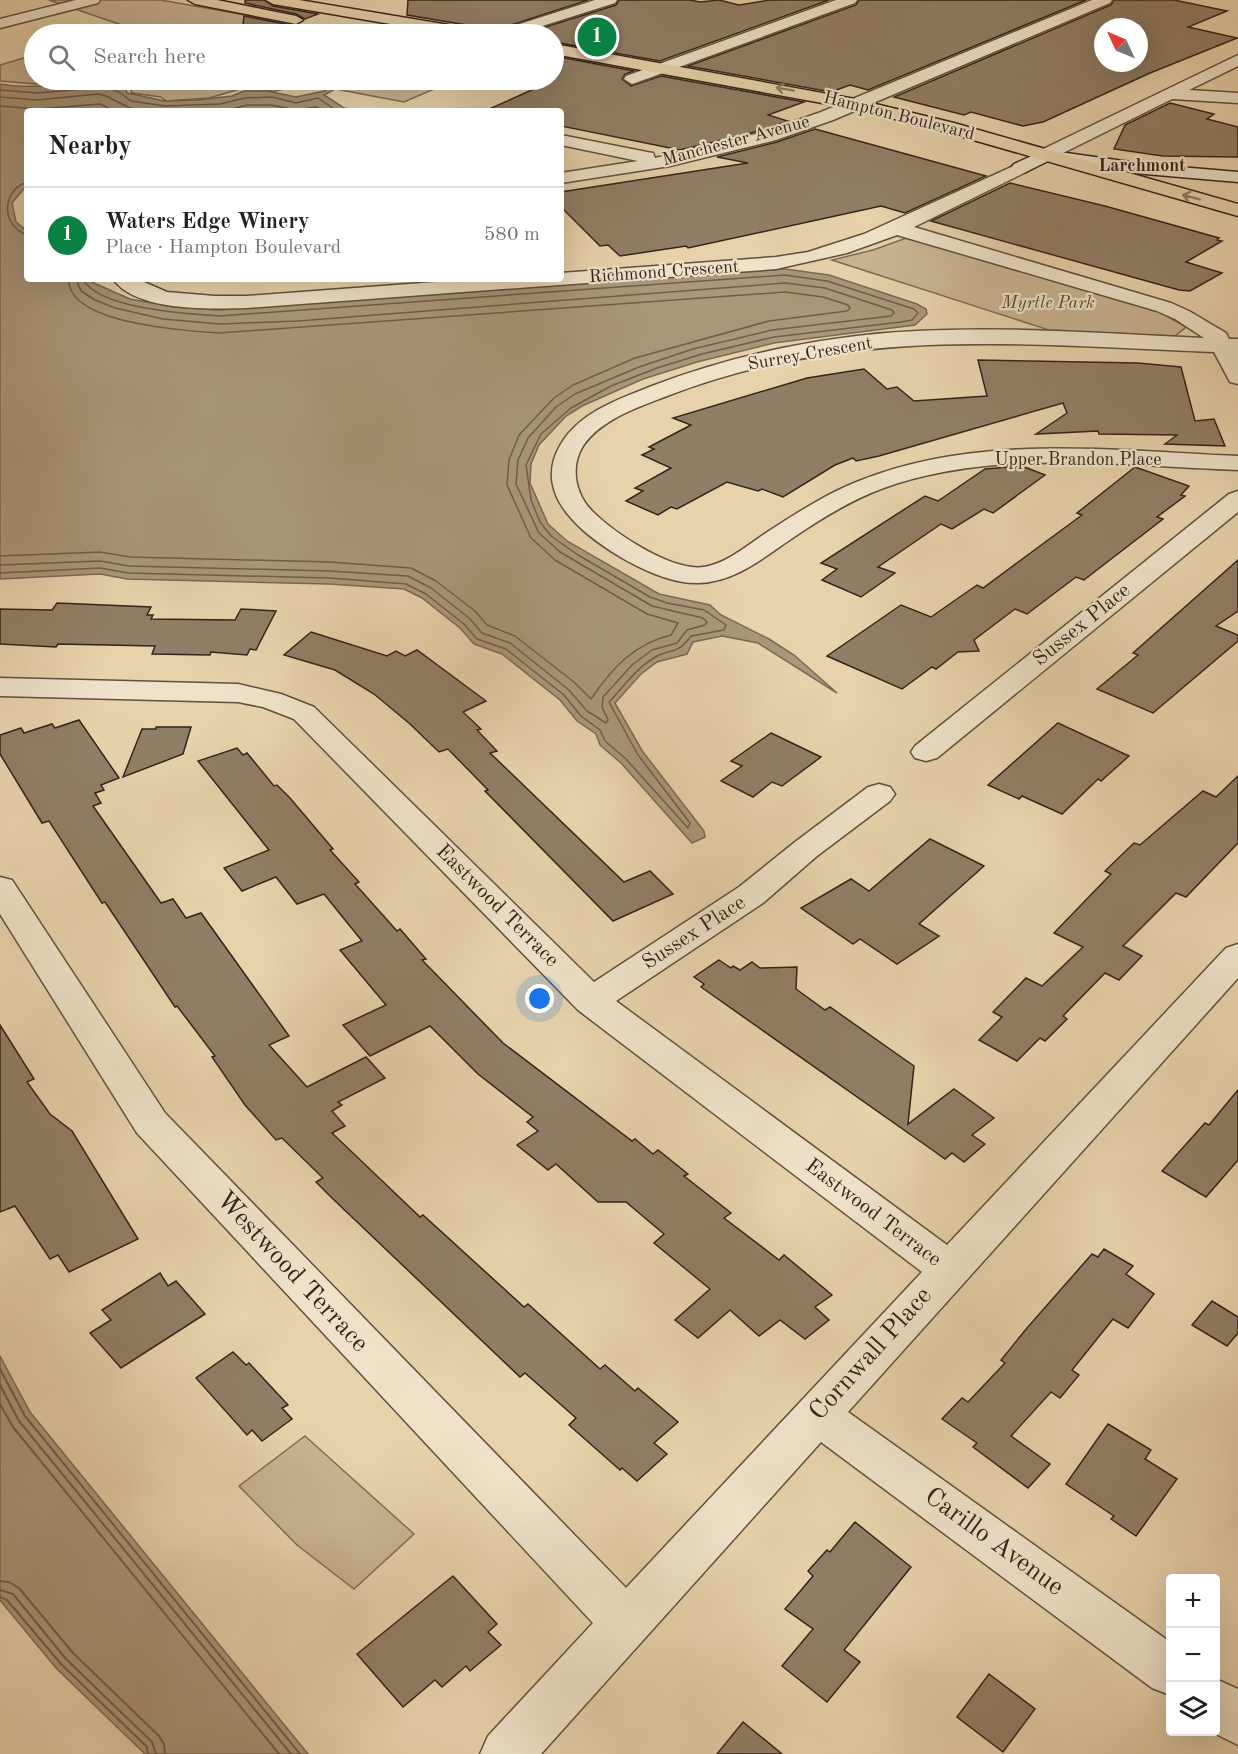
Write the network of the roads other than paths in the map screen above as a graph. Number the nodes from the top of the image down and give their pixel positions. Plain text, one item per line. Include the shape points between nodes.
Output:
1 (93, 0) edge
2 (195, 0) edge
3 (273, 0) edge
4 (610, 0) edge
5 (849, 0) edge
6 (1105, 0) edge
7 (310, 22) dead end
8 (0, 24) edge
9 (414, 24) edge
10 (534, 24) edge
11 (564, 51) edge
12 (1238, 60) edge
13 (663, 67) junction
14 (587, 72) dead end
15 (632, 80) junction
16 (1167, 94) junction
17 (1238, 98) edge
18 (855, 104) junction
19 (827, 116) junction
20 (860, 124) dead end
21 (564, 141) edge
22 (991, 160) dead end
23 (669, 161) junction
24 (1044, 165) junction
25 (1020, 168) junction
26 (1170, 171) junction
27 (1238, 177) edge
28 (564, 178) edge
29 (1144, 184) junction
30 (1100, 189) dead end
31 (1238, 210) edge
32 (1238, 227) edge
33 (896, 228) junction
34 (564, 279) edge
35 (127, 282) edge
36 (518, 282) edge
37 (1230, 346) edge
38 (1238, 377) edge
39 (1238, 463) edge
40 (1238, 499) edge
41 (658, 567) joint
42 (0, 687) edge
43 (926, 752) dead end
44 (879, 794) dead end
45 (0, 888) edge
46 (1238, 956) edge
47 (591, 1001) junction
48 (948, 1269) junction
49 (817, 1414) junction
50 (626, 1623) junction
51 (1166, 1668) edge
52 (1220, 1707) edge
53 (1238, 1720) edge
54 (506, 1754) edge

1 - 8 street
2 - 7 main road
3 - 9 main road
4 - 10 street
5 - 13 street
6 - 18 street, Manchester Avenue
11 - 13 main road, Hampton Boulevard
12 - 16 street
13 - 15 street
18 -> 13 main road, Hampton Boulevard
14 - 15 main road, Hampton Boulevard
15 - 19 main road, Hampton Boulevard
16 - 17 street
16 - 24 street
18 - 19 street, Manchester Avenue
18 - 24 main road, Hampton Boulevard
19 - 20 main road, Hampton Boulevard
19 - 23 street, Manchester Avenue via 770,136
21 - 23 street
22 - 25 main road, Hampton Boulevard
23 - 28 street, Manchester Avenue
24 - 25 main road, Hampton Boulevard
24 - 26 street
24 - 29 main road, Hampton Boulevard
25 - 33 street, Richmond Crescent
26 - 27 street
26 - 29 main road via 1147,177
31 -> 29 main road, Hampton Boulevard
30 - 32 main road
33 - 34 street, Richmond Crescent via 833,252 776,263
33 - 37 street via 1164,308
35 - 36 street, Richmond Crescent via 154,296 247,302
37 - 38 street
37 - 41 street, Surrey Crescent via 949,336 894,340 792,354 654,393 596,421 578,437 565,458 562,480 573,504 591,527
39 - 41 street, Upper Brandon Place via 1019,456 963,462 872,484 735,565 716,572 696,575
40 - 43 street, Sussex Place
42 - 47 street, Eastwood Terrace via 238,693 304,713
44 - 47 street, Sussex Place via 751,895
45 - 50 street, Westwood Terrace via 151,1123
46 - 48 street, Cornwall Place
47 - 48 street, Eastwood Terrace
48 - 49 street, Cornwall Place
49 - 50 street, Cornwall Place
49 - 51 street, Carillo Avenue
50 - 54 street, Cornwall Place
52 - 53 street

